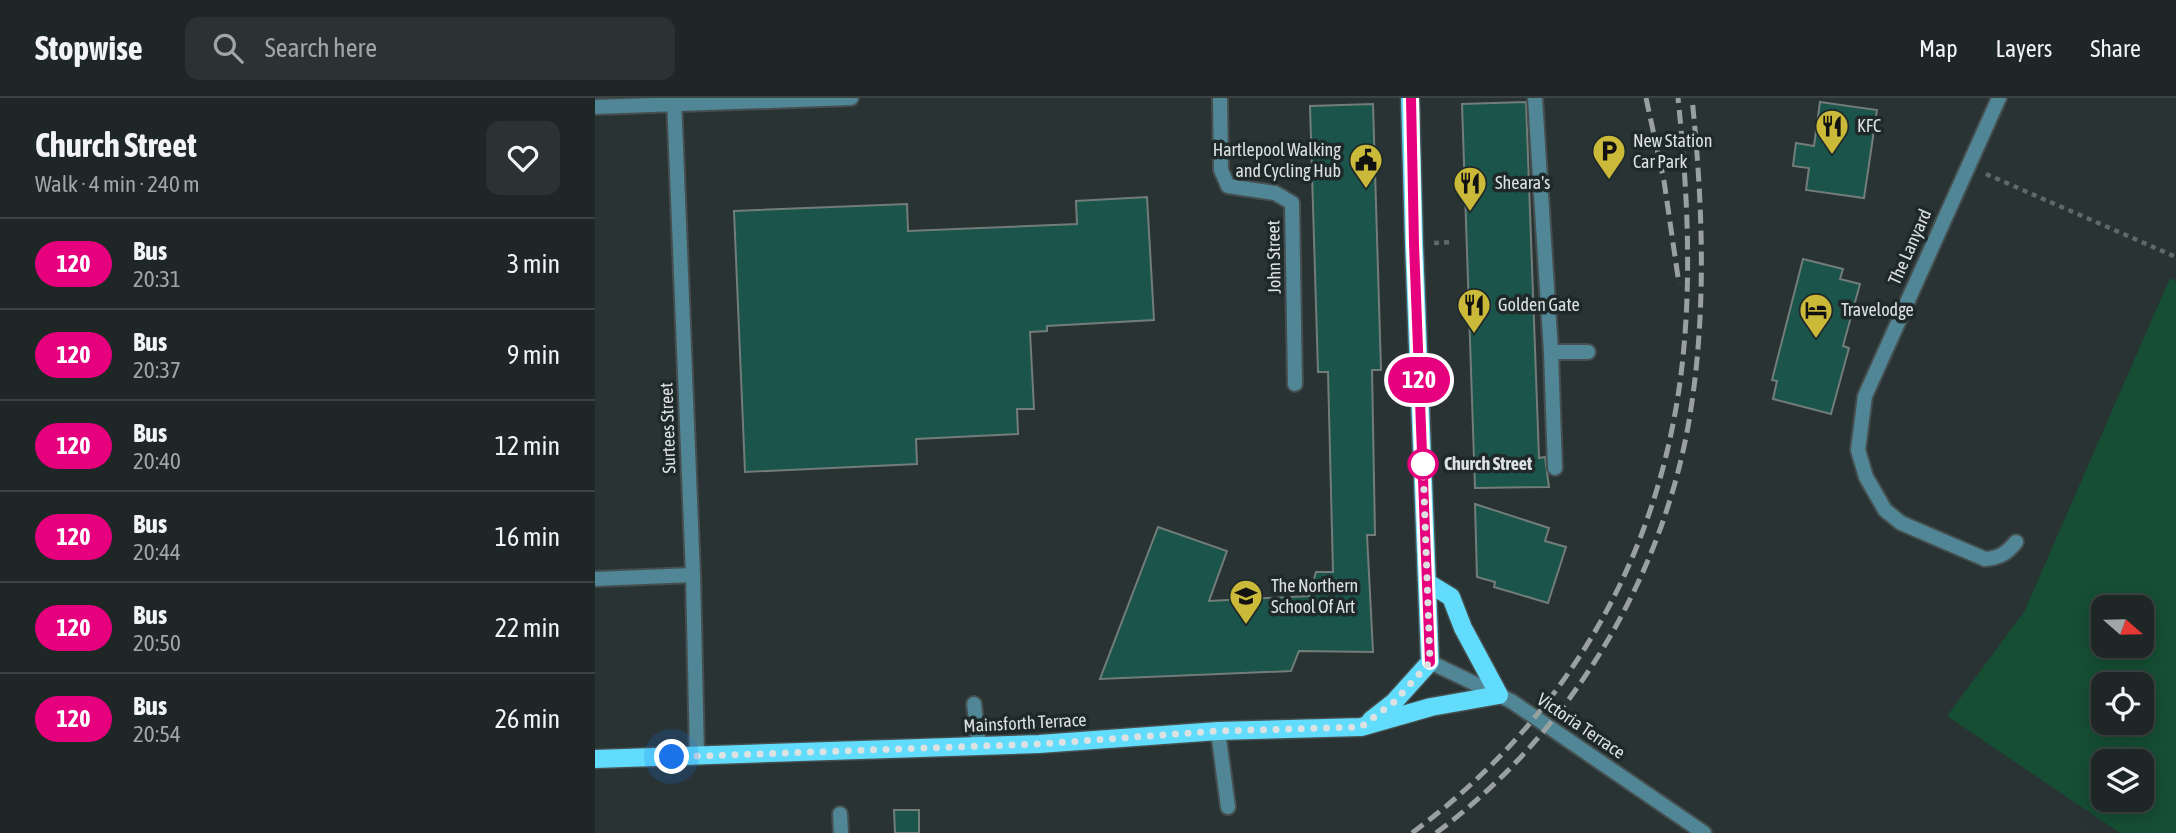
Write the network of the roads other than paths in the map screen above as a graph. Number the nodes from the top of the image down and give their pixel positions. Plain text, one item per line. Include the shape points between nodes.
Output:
1 (851, 98) edge
2 (1220, 98) edge
3 (1411, 98) edge
4 (1535, 98) edge
5 (1999, 98) edge
6 (674, 101) edge
7 (595, 107) edge
8 (1551, 352) junction
9 (1588, 352) dead end
10 (1295, 384) dead end
11 (1555, 467) dead end
12 (2016, 541) dead end
13 (693, 575) junction
14 (595, 579) edge
15 (1428, 583) junction
16 (1430, 662) junction
17 (1499, 695) junction
18 (974, 704) dead end
19 (1361, 727) junction
20 (1218, 731) junction
21 (979, 746) junction
22 (697, 756) junction
23 (595, 759) edge
24 (1228, 807) dead end
25 (840, 814) dead end
26 (841, 833) edge
27 (1703, 833) edge

1 - 6 street
2 - 10 street, John Street via 1221,170 1228,186 1275,192 1292,203
3 - 15 main road
4 - 8 street
5 - 12 street, The Lanyard via 1865,396 1858,450 1876,497 1901,523 1985,559 2008,552
6 - 7 street
6 - 13 street, Surtees Street
8 - 9 street
8 - 11 street
13 - 14 street
13 - 22 street, Surtees Street
15 - 16 main road
15 - 17 main road via 1451,597
16 - 17 street, Victoria Terrace
16 - 19 main road via 1394,702
17 - 19 main road, Mainsforth Terrace via 1431,707
17 - 27 street, Victoria Terrace
18 - 21 street
19 - 20 main road, Mainsforth Terrace
20 - 21 main road, Mainsforth Terrace
20 - 24 street
21 - 22 main road, Mainsforth Terrace
22 - 23 main road, Mainsforth Terrace
25 - 26 street

